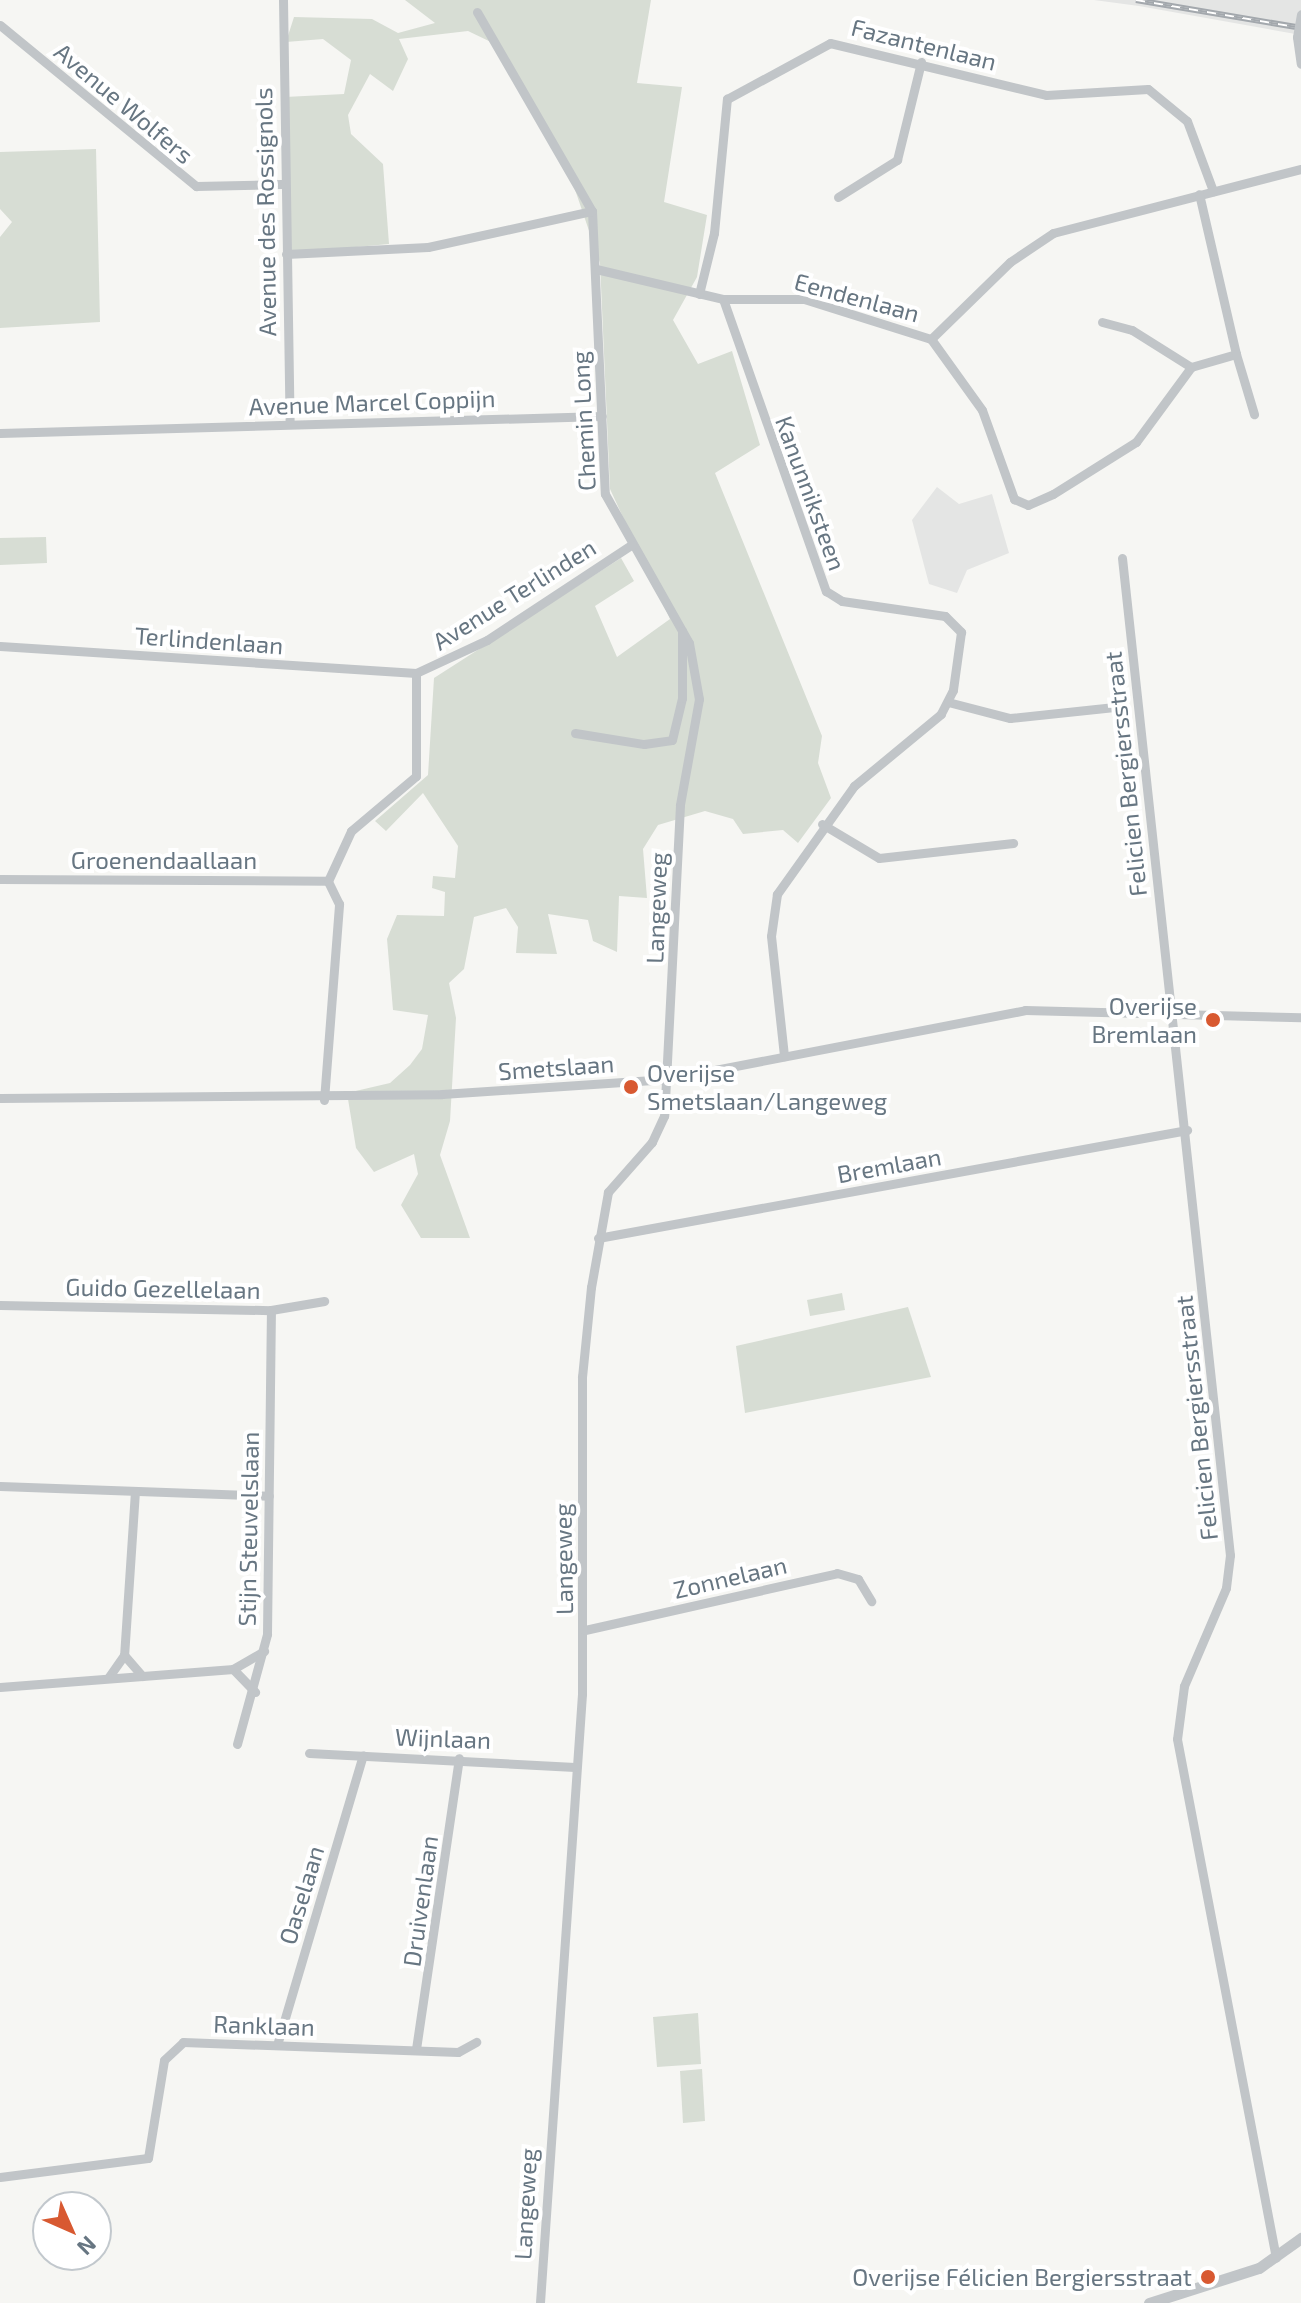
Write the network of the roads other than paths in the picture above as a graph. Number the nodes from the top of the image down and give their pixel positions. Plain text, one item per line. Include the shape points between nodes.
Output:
1 (283, 0) edge
2 (477, 12) dead end
3 (1301, 14) edge
4 (0, 25) edge
5 (921, 62) junction
6 (1301, 64) edge
7 (1301, 169) edge
8 (281, 184) junction
9 (1213, 191) junction
10 (1199, 194) junction
11 (838, 197) dead end
12 (592, 211) junction
13 (286, 254) junction
14 (596, 269) junction
15 (699, 294) junction
16 (723, 299) junction
17 (1102, 322) dead end
18 (931, 339) junction
19 (1236, 354) junction
20 (1191, 367) junction
21 (1254, 414) dead end
22 (602, 416) junction
23 (290, 423) junction
24 (0, 433) edge
25 (631, 545) junction
26 (1122, 558) dead end
27 (682, 631) junction
28 (0, 646) edge
29 (416, 673) junction
30 (948, 702) junction
31 (1114, 707) dead end
32 (575, 733) dead end
33 (822, 824) junction
34 (679, 835) joint
35 (1013, 843) dead end
36 (0, 879) edge
37 (328, 881) junction
38 (1172, 1012) junction
39 (1301, 1017) edge
40 (784, 1056) junction
41 (668, 1079) junction
42 (0, 1098) edge
43 (324, 1100) junction
44 (1187, 1130) junction
45 (598, 1238) junction
46 (324, 1301) dead end
47 (0, 1305) edge
48 (271, 1310) junction
49 (0, 1486) edge
50 (135, 1491) junction
51 (269, 1496) junction
52 (871, 1601) dead end
53 (585, 1630) junction
54 (265, 1651) junction
55 (124, 1655) junction
56 (233, 1669) junction
57 (142, 1676) junction
58 (108, 1678) junction
59 (0, 1687) edge
60 (255, 1692) junction
61 (237, 1744) dead end
62 (309, 1753) dead end
63 (363, 1755) junction
64 (459, 1758) junction
65 (575, 1767) junction
66 (476, 2042) dead end
67 (277, 2045) junction
68 (416, 2049) junction
69 (0, 2177) edge
70 (1301, 2238) edge
71 (1276, 2258) junction
72 (540, 2303) edge
73 (1149, 2303) edge

1 - 8 street, Avenue des Rossignols
2 - 12 street, Chemin Long
3 - 6 street, bridge
4 - 8 street, Avenue Wolfers via 196,186
5 - 9 street, Fazantenlaan via 1046,95 1148,89 1187,121
5 - 11 street via 897,160
5 - 15 street, Fazantenlaan via 830,43 732,93 721,117 714,233
7 - 9 street, Eendenlaan
8 - 13 street, Avenue des Rossignols
9 - 10 street, Eendenlaan
10 - 18 street, Eendenlaan via 1053,233 1010,262
10 - 19 street
12 - 13 street via 428,247
12 - 14 street, Chemin Long
13 - 23 street, Avenue des Rossignols
14 - 15 street, Eendenlaan
14 - 22 street, Chemin Long
15 - 16 street, Eendenlaan
16 - 18 street, Eendenlaan via 804,299
16 - 30 street, Kanunniksteen via 822,585 842,601 954,619 961,632
17 - 20 street via 1132,330
18 - 20 street via 982,410 1019,504 1121,454 1149,429
19 - 20 street
19 - 21 street
22 - 23 street, Avenue Marcel Coppijn
22 - 25 street, Chemin Long via 605,494
23 - 24 street, Avenue Marcel Coppijn
25 - 27 street, Chemin Long
25 - 29 street, Avenue Terlinden via 487,640
26 - 38 street, Felicien Bergiersstraat
27 - 32 street via 682,698 672,740 644,744
27 - 34 street, Chemin Long via 696,669 699,713
28 - 29 street, Terlindenlaan
29 - 37 street via 416,776 351,831
30 - 31 street via 1010,718
30 - 33 street
33 - 35 street via 879,858
33 - 40 street via 788,872 772,917
34 - 41 street, Langeweg
36 - 37 street, Groenendaallaan
37 - 43 street via 339,904
38 - 39 street, Smetslaan
38 - 40 street, Smetslaan via 1025,1010
38 - 44 street, Felicien Bergiersstraat
40 - 41 street, Smetslaan
41 - 43 street, Smetslaan
41 - 45 street, Langeweg via 660,1128 608,1192
42 - 43 street, Smetslaan
44 - 45 street, Bremlaan
44 - 71 street, Felicien Bergiersstraat via 1230,1555 1226,1588 1184,1686 1177,1739
45 - 53 street, Langeweg via 582,1377
46 - 48 street, Guido Gezellelaan
47 - 48 street, Guido Gezellelaan
48 - 51 street, Stijn Steuvelslaan
49 - 50 street
50 - 51 street
50 - 55 street
51 - 54 street, Stijn Steuvelslaan
52 - 53 street, Zonnelaan via 858,1579 837,1573
53 - 65 street, Langeweg
54 - 56 street
54 - 60 street, Stijn Steuvelslaan
55 - 57 street
55 - 58 street
56 - 57 street
56 - 60 street
57 - 58 street
58 - 59 street
60 - 61 street, Stijn Steuvelslaan
62 - 63 street, Wijnlaan
63 - 64 street, Wijnlaan
63 - 67 street, Oaselaan
64 - 65 street, Wijnlaan
64 - 68 street, Druivenlaan
65 - 72 street, Langeweg
66 - 68 street, Ranklaan via 458,2052
67 - 68 street, Ranklaan
67 - 69 street, Ranklaan via 175,2045 164,2060 152,2152 141,2162
70 - 71 street
71 - 73 street

